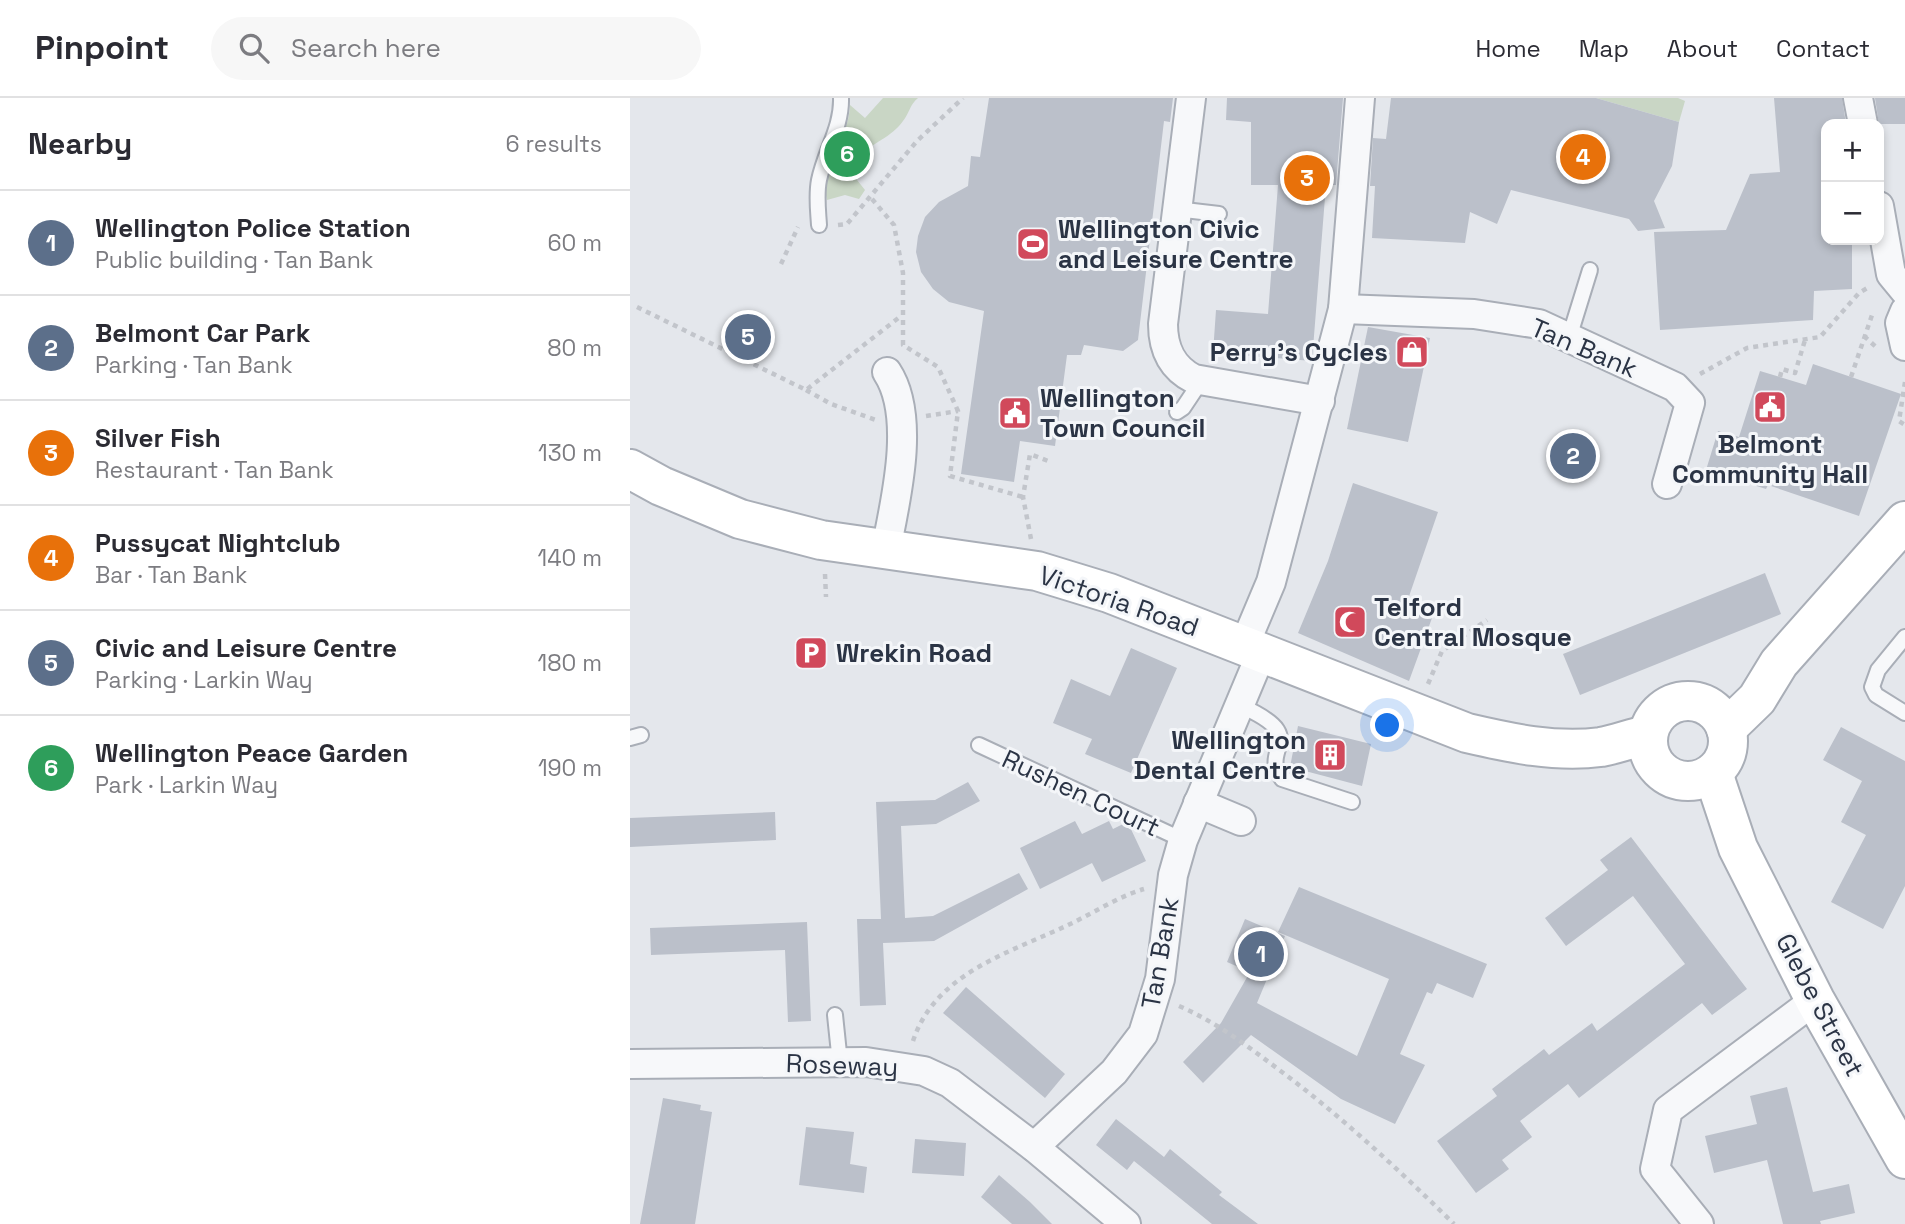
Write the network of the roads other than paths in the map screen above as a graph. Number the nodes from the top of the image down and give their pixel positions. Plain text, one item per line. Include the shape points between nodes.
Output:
1 (841, 98) edge
2 (1191, 98) edge
3 (1360, 98) edge
4 (1858, 98) edge
5 (1862, 119) edge
6 (1175, 209) junction
7 (1219, 214) dead end
8 (819, 225) dead end
9 (1884, 226) edge
10 (1590, 270) dead end
11 (1898, 282) edge
12 (1343, 309) junction
13 (1905, 311) edge
14 (1569, 338) junction
15 (1905, 346) edge
16 (887, 372) dead end
17 (1200, 381) junction
18 (1320, 401) junction
19 (1177, 412) dead end
20 (631, 470) edge
21 (1667, 484) dead end
22 (1905, 521) edge
23 (886, 549) junction
24 (1905, 637) edge
25 (1248, 673) junction
26 (1905, 713) edge
27 (1715, 717) junction
28 (979, 745) dead end
29 (1649, 746) junction
30 (1701, 778) junction
31 (1352, 802) dead end
32 (1198, 803) junction
33 (1241, 821) dead end
34 (1183, 840) junction
35 (1815, 1000) junction
36 (835, 1014) dead end
37 (840, 1063) junction
38 (630, 1064) edge
39 (1034, 1147) junction
40 (1905, 1159) edge
41 (1126, 1224) edge
42 (1699, 1224) edge

1 - 8 lane via 841,112 819,179
2 - 6 street
3 - 12 street, Tan Bank
4 - 5 street
6 - 7 lane
6 - 17 street via 1163,336 1181,372
9 - 11 street
10 - 14 lane
12 - 14 street, Tan Bank via 1474,314 1539,324
12 - 18 street, Tan Bank
13 - 15 street via 1900,323
14 - 21 street, Tan Bank via 1675,387 1690,403
16 - 23 street via 898,389 902,440
17 - 18 street
17 - 19 lane
18 - 25 street, Tan Bank
20 - 23 street, Victoria Road via 740,519 821,540
22 - 27 street via 1779,663 1757,699
23 - 25 street, Victoria Road via 1037,571 1122,597
24 - 26 lane via 1878,670 1872,687
25 - 29 street, Victoria Road via 1522,746
25 - 31 lane via 1268,718 1278,728 1277,770 1282,779
25 - 32 street, Tan Bank
27 - 29 street via 1693,701 1670,705 1653,721
27 - 30 street via 1727,754
28 - 34 lane, Rushen Court
29 - 30 street, Victoria Road via 1666,776
30 - 35 street, Glebe Street
32 - 33 street
32 - 34 street, Tan Bank
34 - 39 street, Tan Bank via 1172,882 1156,996 1143,1034 1130,1056
35 - 40 street, Glebe Street
35 - 42 street via 1668,1110 1655,1169
36 - 37 lane
37 - 38 street, Roseway
37 - 39 street, Roseway via 905,1065 950,1083
39 - 41 street, Roseway

